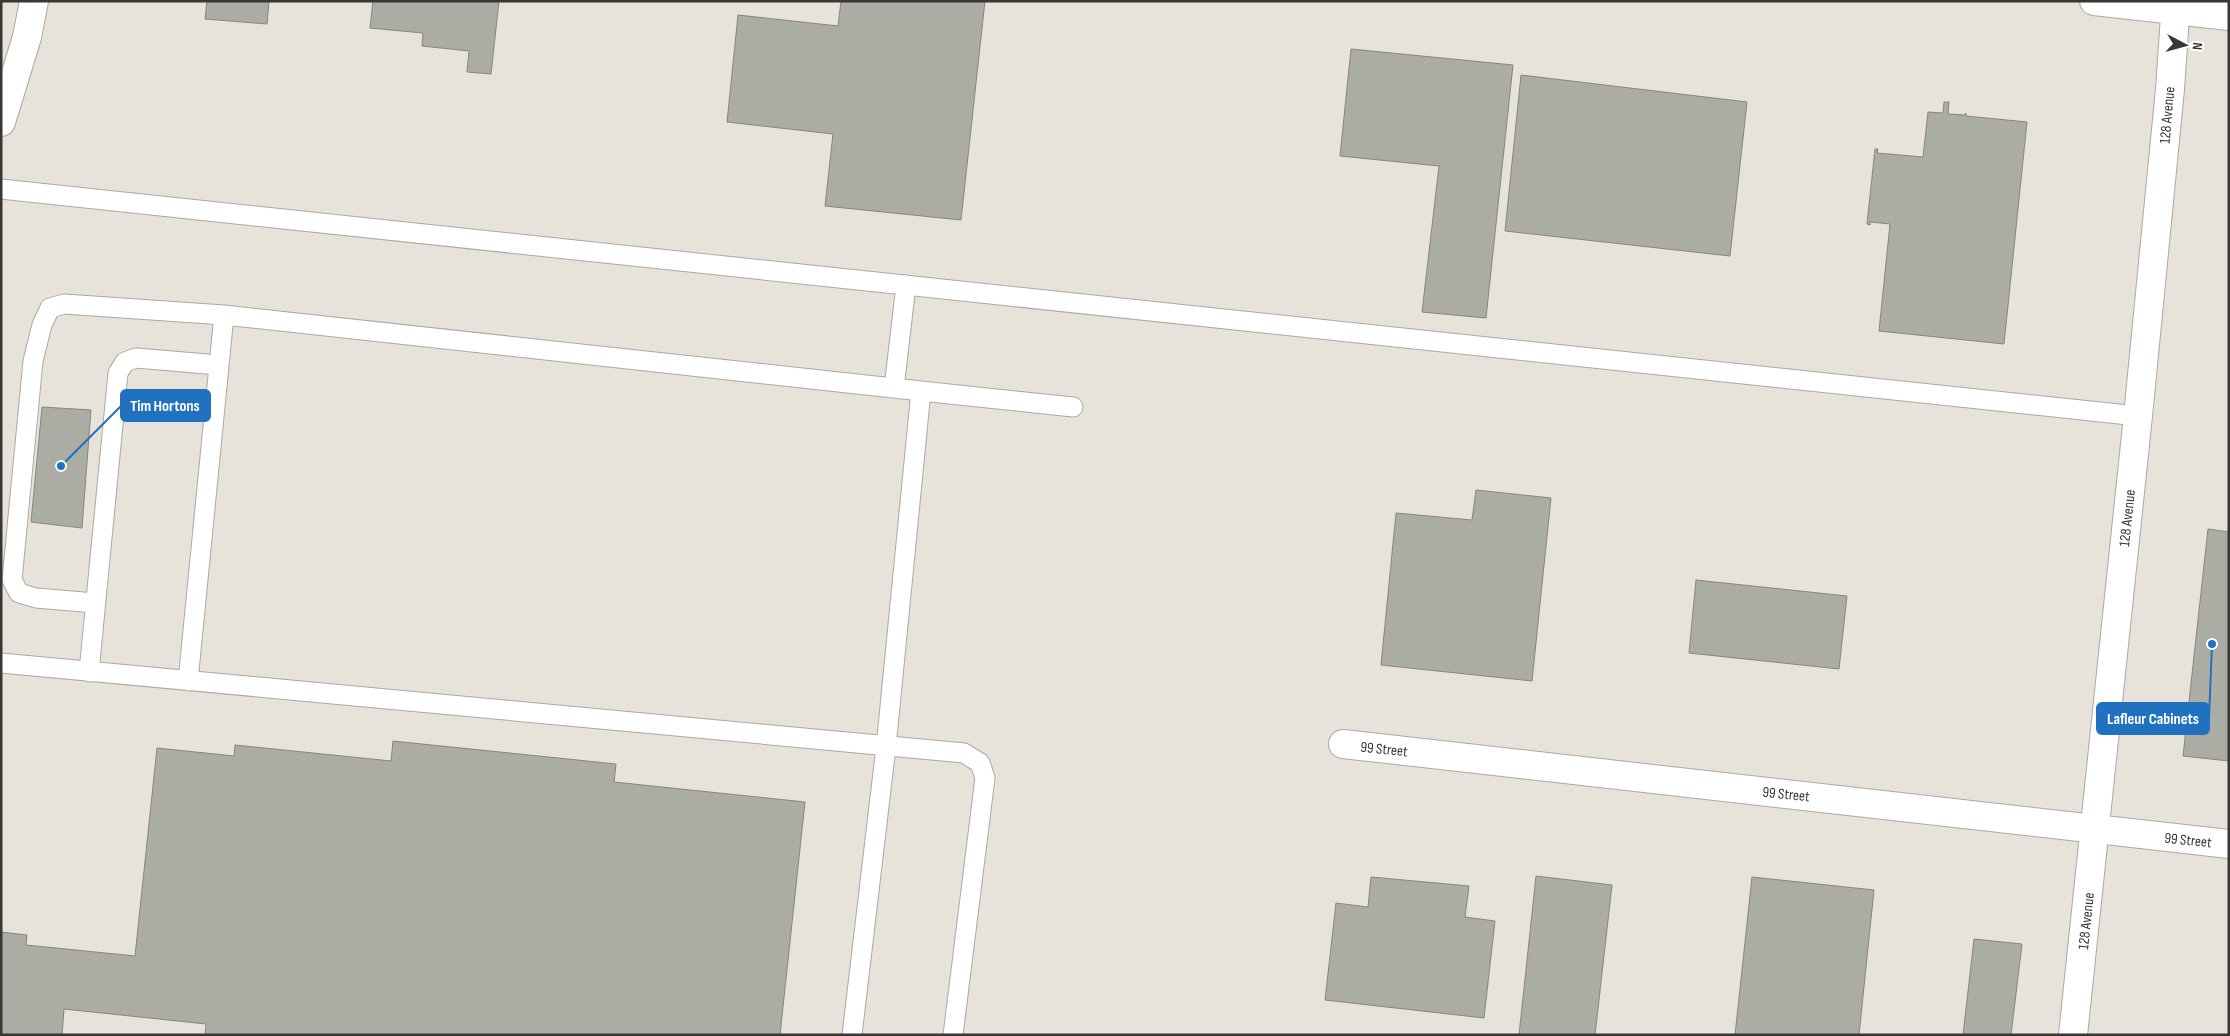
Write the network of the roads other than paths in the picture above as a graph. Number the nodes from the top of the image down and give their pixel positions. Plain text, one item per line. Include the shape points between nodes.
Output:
1 (34, 1) edge
2 (2094, 1) edge
3 (2176, 6) edge
4 (2229, 16) edge
5 (1, 122) edge
6 (1, 189) edge
7 (906, 285) junction
8 (224, 315) junction
9 (219, 365) junction
10 (894, 388) junction
11 (921, 391) junction
12 (1072, 407) dead end
13 (2138, 416) junction
14 (95, 603) junction
15 (1, 663) edge
16 (89, 672) junction
17 (188, 681) junction
18 (1343, 744) dead end
19 (886, 747) junction
20 (2096, 830) junction
21 (2229, 844) edge
22 (852, 1035) edge
23 (953, 1035) edge
24 (2073, 1035) edge

1 - 5 street via 27,37
2 - 3 street
3 - 4 street
3 - 13 street, 128 Avenue
6 - 7 lane
7 - 10 lane
7 - 13 lane
8 - 9 lane
8 - 10 lane
8 - 14 lane via 64,304 50,308 42,325 33,361 12,580 19,593 36,598
9 - 14 lane via 136,358 125,362 118,373
9 - 17 lane
10 - 11 lane
11 - 12 lane
11 - 19 lane
13 - 20 street, 128 Avenue
14 - 16 lane
15 - 16 lane
16 - 17 lane
17 - 19 lane
18 - 20 street, 99 Street
19 - 22 lane
19 - 23 lane via 964,753 980,763 985,778
20 - 21 street, 99 Street
20 - 24 street, 128 Avenue

